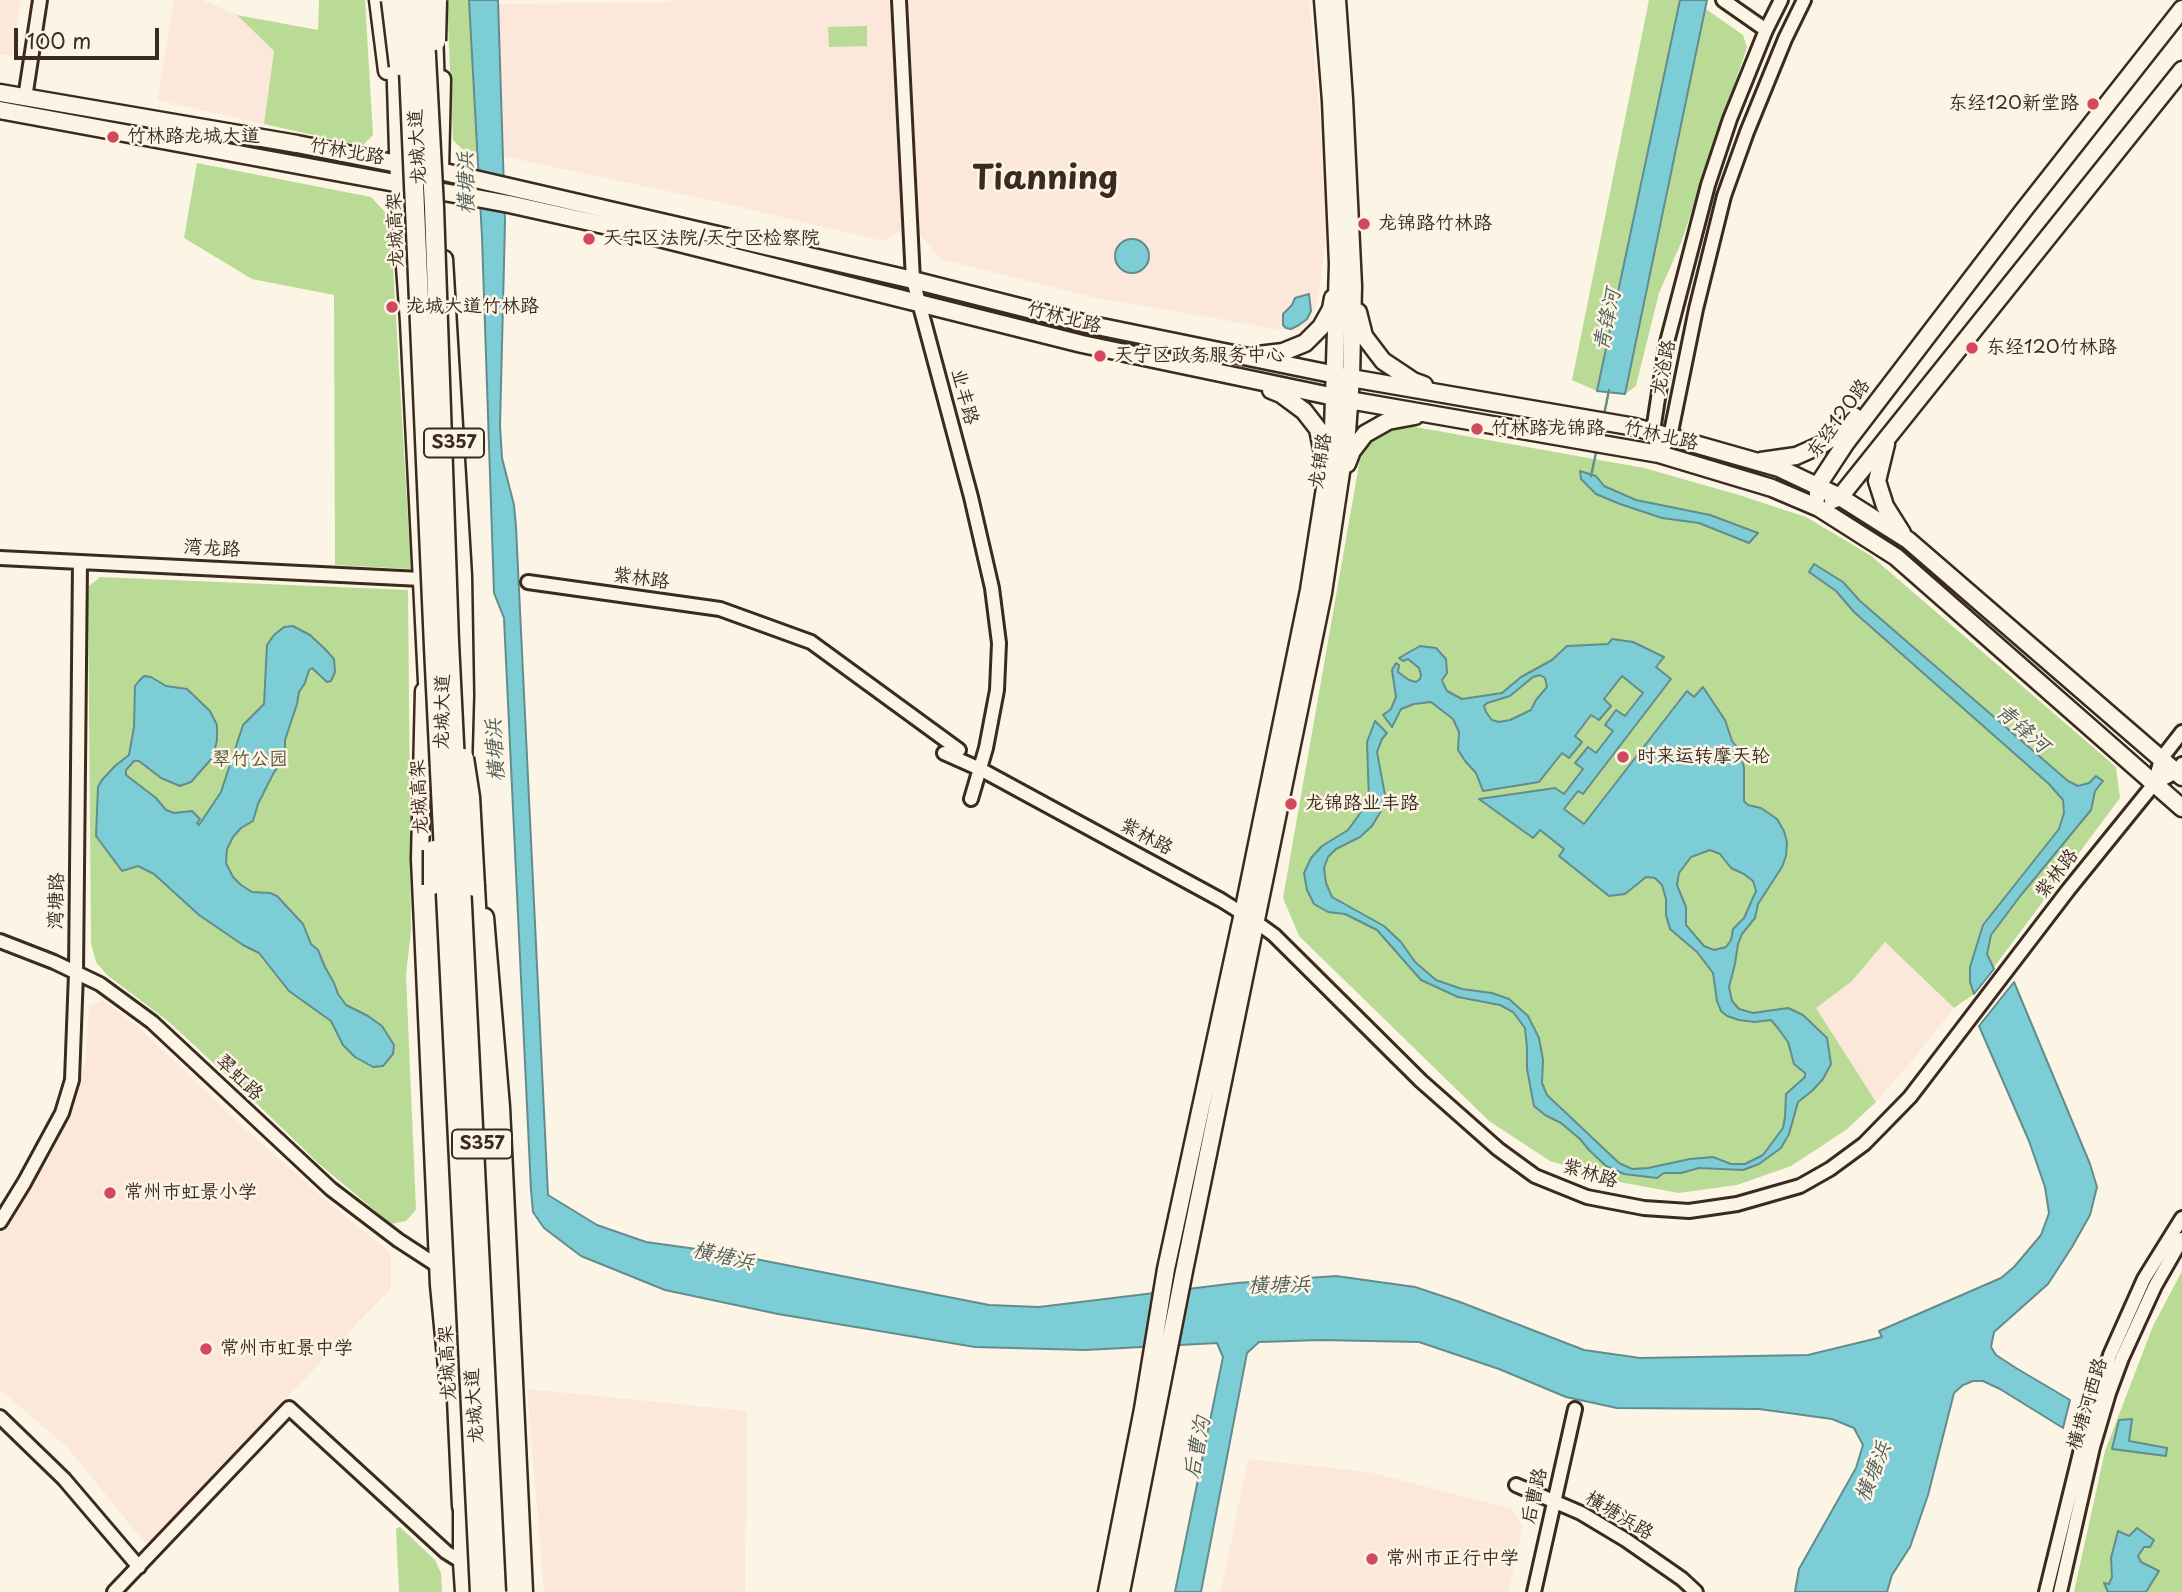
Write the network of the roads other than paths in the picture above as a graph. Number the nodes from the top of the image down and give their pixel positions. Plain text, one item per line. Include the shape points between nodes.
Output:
1 (40, 0) edge
2 (378, 0) edge
3 (392, 0) edge
4 (406, 0) edge
5 (423, 0) edge
6 (435, 0) edge
7 (444, 0) edge
8 (899, 0) edge
9 (1323, 0) edge
10 (1336, 0) edge
11 (1723, 0) edge
12 (1781, 0) edge
13 (1804, 0) edge
14 (2182, 9) edge
15 (1766, 30) junction
16 (2182, 70) edge
17 (0, 93) edge
18 (25, 98) junction
19 (0, 110) edge
20 (412, 128) junction
21 (431, 150) junction
22 (398, 164) junction
23 (440, 171) junction
24 (399, 183) junction
25 (441, 191) junction
26 (1338, 264) junction
27 (913, 280) junction
28 (1353, 285) junction
29 (918, 303) junction
30 (1938, 324) junction
31 (1236, 355) junction
32 (1232, 376) junction
33 (1343, 377) junction
34 (1464, 398) junction
35 (1342, 399) junction
36 (1434, 415) junction
37 (1653, 431) junction
38 (1889, 434) junction
39 (1670, 437) junction
40 (1659, 454) junction
41 (1756, 462) junction
42 (1818, 485) junction
43 (1331, 492) junction
44 (1840, 496) junction
45 (1819, 508) junction
46 (0, 558) edge
47 (80, 562) junction
48 (1945, 572) junction
49 (421, 579) junction
50 (528, 582) dead end
51 (436, 642) junction
52 (465, 695) junction
53 (2182, 732) edge
54 (959, 750) dead end
55 (944, 753) dead end
56 (2161, 759) junction
57 (980, 769) junction
58 (2180, 771) edge
59 (2154, 784) junction
60 (971, 799) dead end
61 (2182, 808) edge
62 (1250, 917) junction
63 (0, 941) edge
64 (76, 973) junction
65 (2182, 1218) edge
66 (0, 1222) edge
67 (2182, 1239) edge
68 (438, 1266) junction
69 (1575, 1409) dead end
70 (2096, 1415) junction
71 (0, 1417) edge
72 (2088, 1444) junction
73 (1516, 1485) dead end
74 (1553, 1502) junction
75 (462, 1506) junction
76 (462, 1562) junction
77 (139, 1567) junction
78 (114, 1592) edge
79 (464, 1592) edge
80 (480, 1592) edge
81 (496, 1592) edge
82 (508, 1592) edge
83 (524, 1592) edge
84 (1107, 1592) edge
85 (1121, 1592) edge
86 (1534, 1592) edge
87 (1696, 1592) edge
88 (2046, 1592) edge
89 (2060, 1592) edge

1 - 18 street
2 - 22 main road
3 - 20 highway, bridge via 397,57
3 - 22 main road, 龙城大道 / S357
4 - 20 highway, 龙城高架, bridge
5 - 21 highway, 龙城高架, bridge
6 - 21 highway, bridge
6 - 23 main road, 龙城大道 / S357
7 - 23 main road
8 - 27 street, 业丰路
9 - 26 main road, 龙锦路
10 - 28 main road, 龙锦路
11 - 15 street
12 - 15 street, 龙沧路
13 - 39 street, 龙沧路 via 1746,132 1724,196
14 - 30 main road, 东经120路
15 - 37 street, 龙沧路 via 1708,185 1666,346
16 - 38 main road
17 - 18 main road, 竹林北路
18 - 22 main road, 竹林北路
19 - 24 main road, 竹林北路
20 - 51 highway, 龙城高架, bridge
21 - 51 highway, 龙城高架, bridge
22 - 23 main road, 竹林北路
22 - 24 main road, 龙城大道 / S357
23 - 25 main road, 龙城大道 / S357
23 - 27 main road, 竹林北路
24 - 25 main road, 竹林北路
24 - 49 main road, 龙城大道 / S357
25 - 29 main road, 竹林北路 via 635,232
25 - 52 main road, 龙城大道 / S357 via 463,576
26 - 31 main road via 1331,309 1305,343 1283,352
26 - 33 main road, 龙锦路
27 - 29 street, 业丰路
27 - 31 main road, 竹林北路 via 1087,324
28 - 33 main road, 龙锦路
28 - 34 main road via 1364,336 1383,361 1413,381
29 - 32 main road, 竹林北路
29 - 57 street, 业丰路 via 992,588 999,643 997,691
30 - 41 main road via 1840,432 1796,456
30 - 42 main road, 东经120路
31 - 33 main road, 竹林北路
32 - 35 main road, 竹林北路
32 - 43 main road via 1281,394 1304,411 1318,429
33 - 34 main road, 竹林北路
33 - 35 main road, 龙锦路
34 - 37 main road, 竹林北路
35 - 36 main road, 竹林北路
35 - 43 main road, 龙锦路
36 - 40 main road, 竹林北路
36 - 43 main road via 1388,421 1365,434
37 - 39 main road, 竹林北路
37 - 40 street, 龙沧路
38 - 44 main road
38 - 48 main road via 1877,481 1885,506 1898,530
39 - 40 street, 龙沧路
39 - 41 main road, 竹林北路
40 - 45 main road, 竹林北路 via 1772,488
41 - 42 main road, 竹林北路
42 - 44 main road, 竹林北路
42 - 45 main road, 东经120路
43 - 62 main road, 龙锦路 via 1323,593
44 - 45 main road
44 - 48 main road, 竹林北路 via 1908,540
45 - 59 main road, 竹林北路 via 1896,557
46 - 47 street, 湾龙路
47 - 49 street, 湾龙路
47 - 64 street, 湾塘路
48 - 56 main road, 竹林北路
49 - 51 main road, 龙城大道 / S357
50 - 54 street, 紫林路 via 720,609 811,642
51 - 68 main road via 420,859
51 - 75 main road, 龙城大道 / S357 via 462,1315
51 - 75 highway, bridge via 433,885
51 - 80 highway, 龙城高架, bridge
51 - 81 highway, 龙城高架, bridge
51 - 82 highway, bridge via 470,797
52 - 82 main road, 龙城大道 / S357 via 462,795
52 - 83 main road via 501,1107
53 - 56 street
55 - 57 street, 紫林路
56 - 58 main road, 竹林北路
56 - 59 street
57 - 60 street, 业丰路
57 - 62 street, 紫林路
58 - 59 street, 紫林路
59 - 61 main road, 竹林北路
59 - 62 street, 紫林路 via 1895,1114 1830,1169 1800,1186 1737,1204 1689,1211 1644,1208 1587,1196 1535,1176 1497,1149 1421,1081 1274,935
62 - 84 main road via 1166,1269
62 - 85 main road
63 - 64 street, 翠虹路
64 - 66 street, 湾塘路 via 72,1080 62,1113
64 - 68 street, 翠虹路 via 100,984 152,1022 331,1189
65 - 70 street, 横塘河西路 via 2144,1279 2110,1355
67 - 70 street, 横塘河西路 via 2155,1286
68 - 75 main road
69 - 74 street, 后曹路
70 - 72 street
71 - 77 street via 64,1479
72 - 88 street, 横塘河西路
72 - 89 street, 横塘河西路
73 - 74 street, 横塘浜路
74 - 86 street, 后曹路
74 - 87 street, 横塘浜路 via 1626,1540
75 - 76 main road, 龙城大道 / S357
76 - 77 street via 289,1408
76 - 79 main road, 龙城大道 / S357
77 - 78 street

